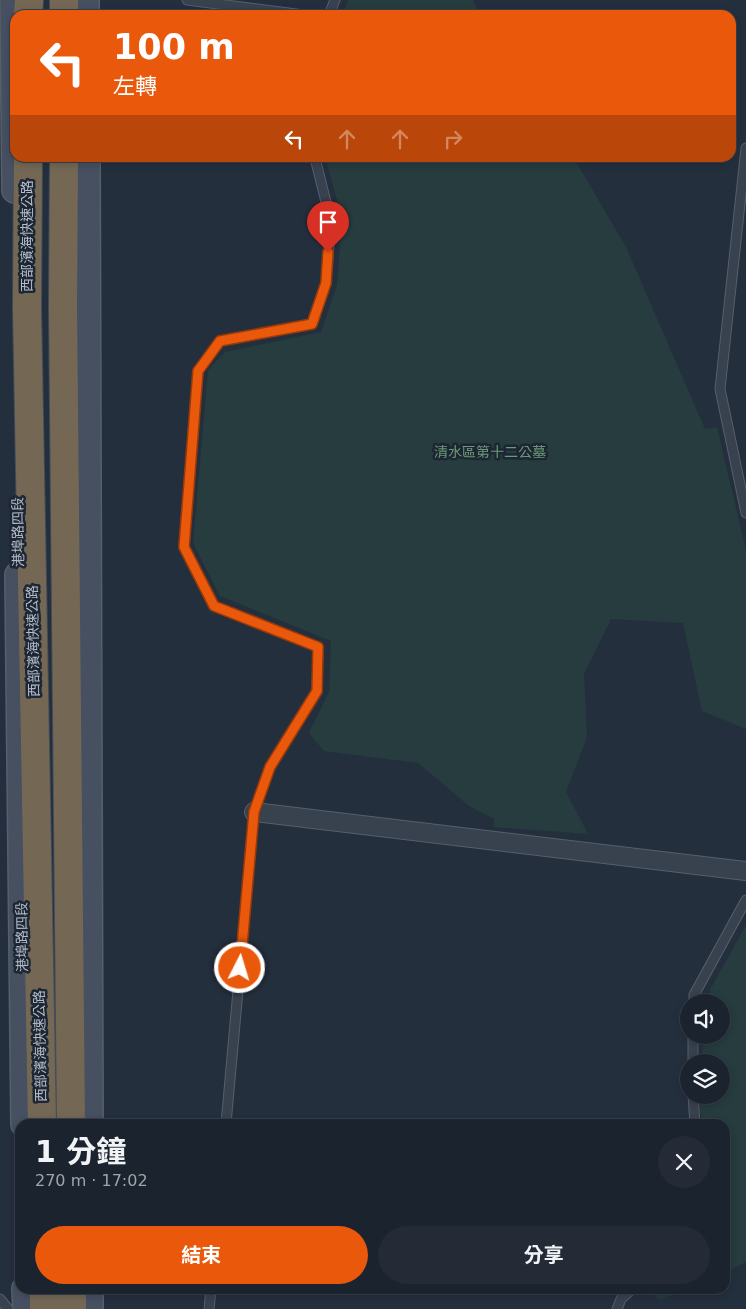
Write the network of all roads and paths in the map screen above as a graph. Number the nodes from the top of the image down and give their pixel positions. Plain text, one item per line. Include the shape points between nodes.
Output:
1 (187, 0) edge
2 (265, 10) edge
3 (746, 148) edge
4 (15, 162) edge
5 (28, 162) edge
6 (64, 162) edge
7 (87, 162) edge
8 (315, 162) edge
9 (746, 513) edge
10 (254, 812) junction
11 (746, 870) edge
12 (746, 900) edge
13 (695, 994) edge
14 (694, 1104) edge
15 (24, 1119) edge
16 (42, 1119) edge
17 (72, 1119) edge
18 (90, 1119) edge
19 (226, 1119) edge
20 (695, 1119) edge
21 (25, 1294) edge
22 (44, 1294) edge
23 (72, 1294) edge
24 (90, 1294) edge
25 (210, 1294) edge
26 (626, 1294) edge
27 (0, 1299) edge
28 (8, 1309) edge
29 (26, 1309) edge
30 (44, 1309) edge
31 (72, 1309) edge
32 (90, 1309) edge
33 (209, 1309) edge
34 (617, 1309) edge

1 - 2 lane
3 - 9 lane via 720,389
4 - 15 street, 港埠路四段
5 - 16 highway, 西部濱海快速公路 via 27,307
6 - 17 highway
7 - 18 street
8 - 10 lane via 331,222 326,283 312,324 220,341 198,371 184,547 214,606 318,647 317,691 270,767
10 - 11 street
10 - 19 lane
12 - 13 lane
14 - 20 lane
21 - 29 street
22 - 30 highway
23 - 31 highway
24 - 32 street
25 - 33 lane
26 - 34 lane
27 - 28 lane

